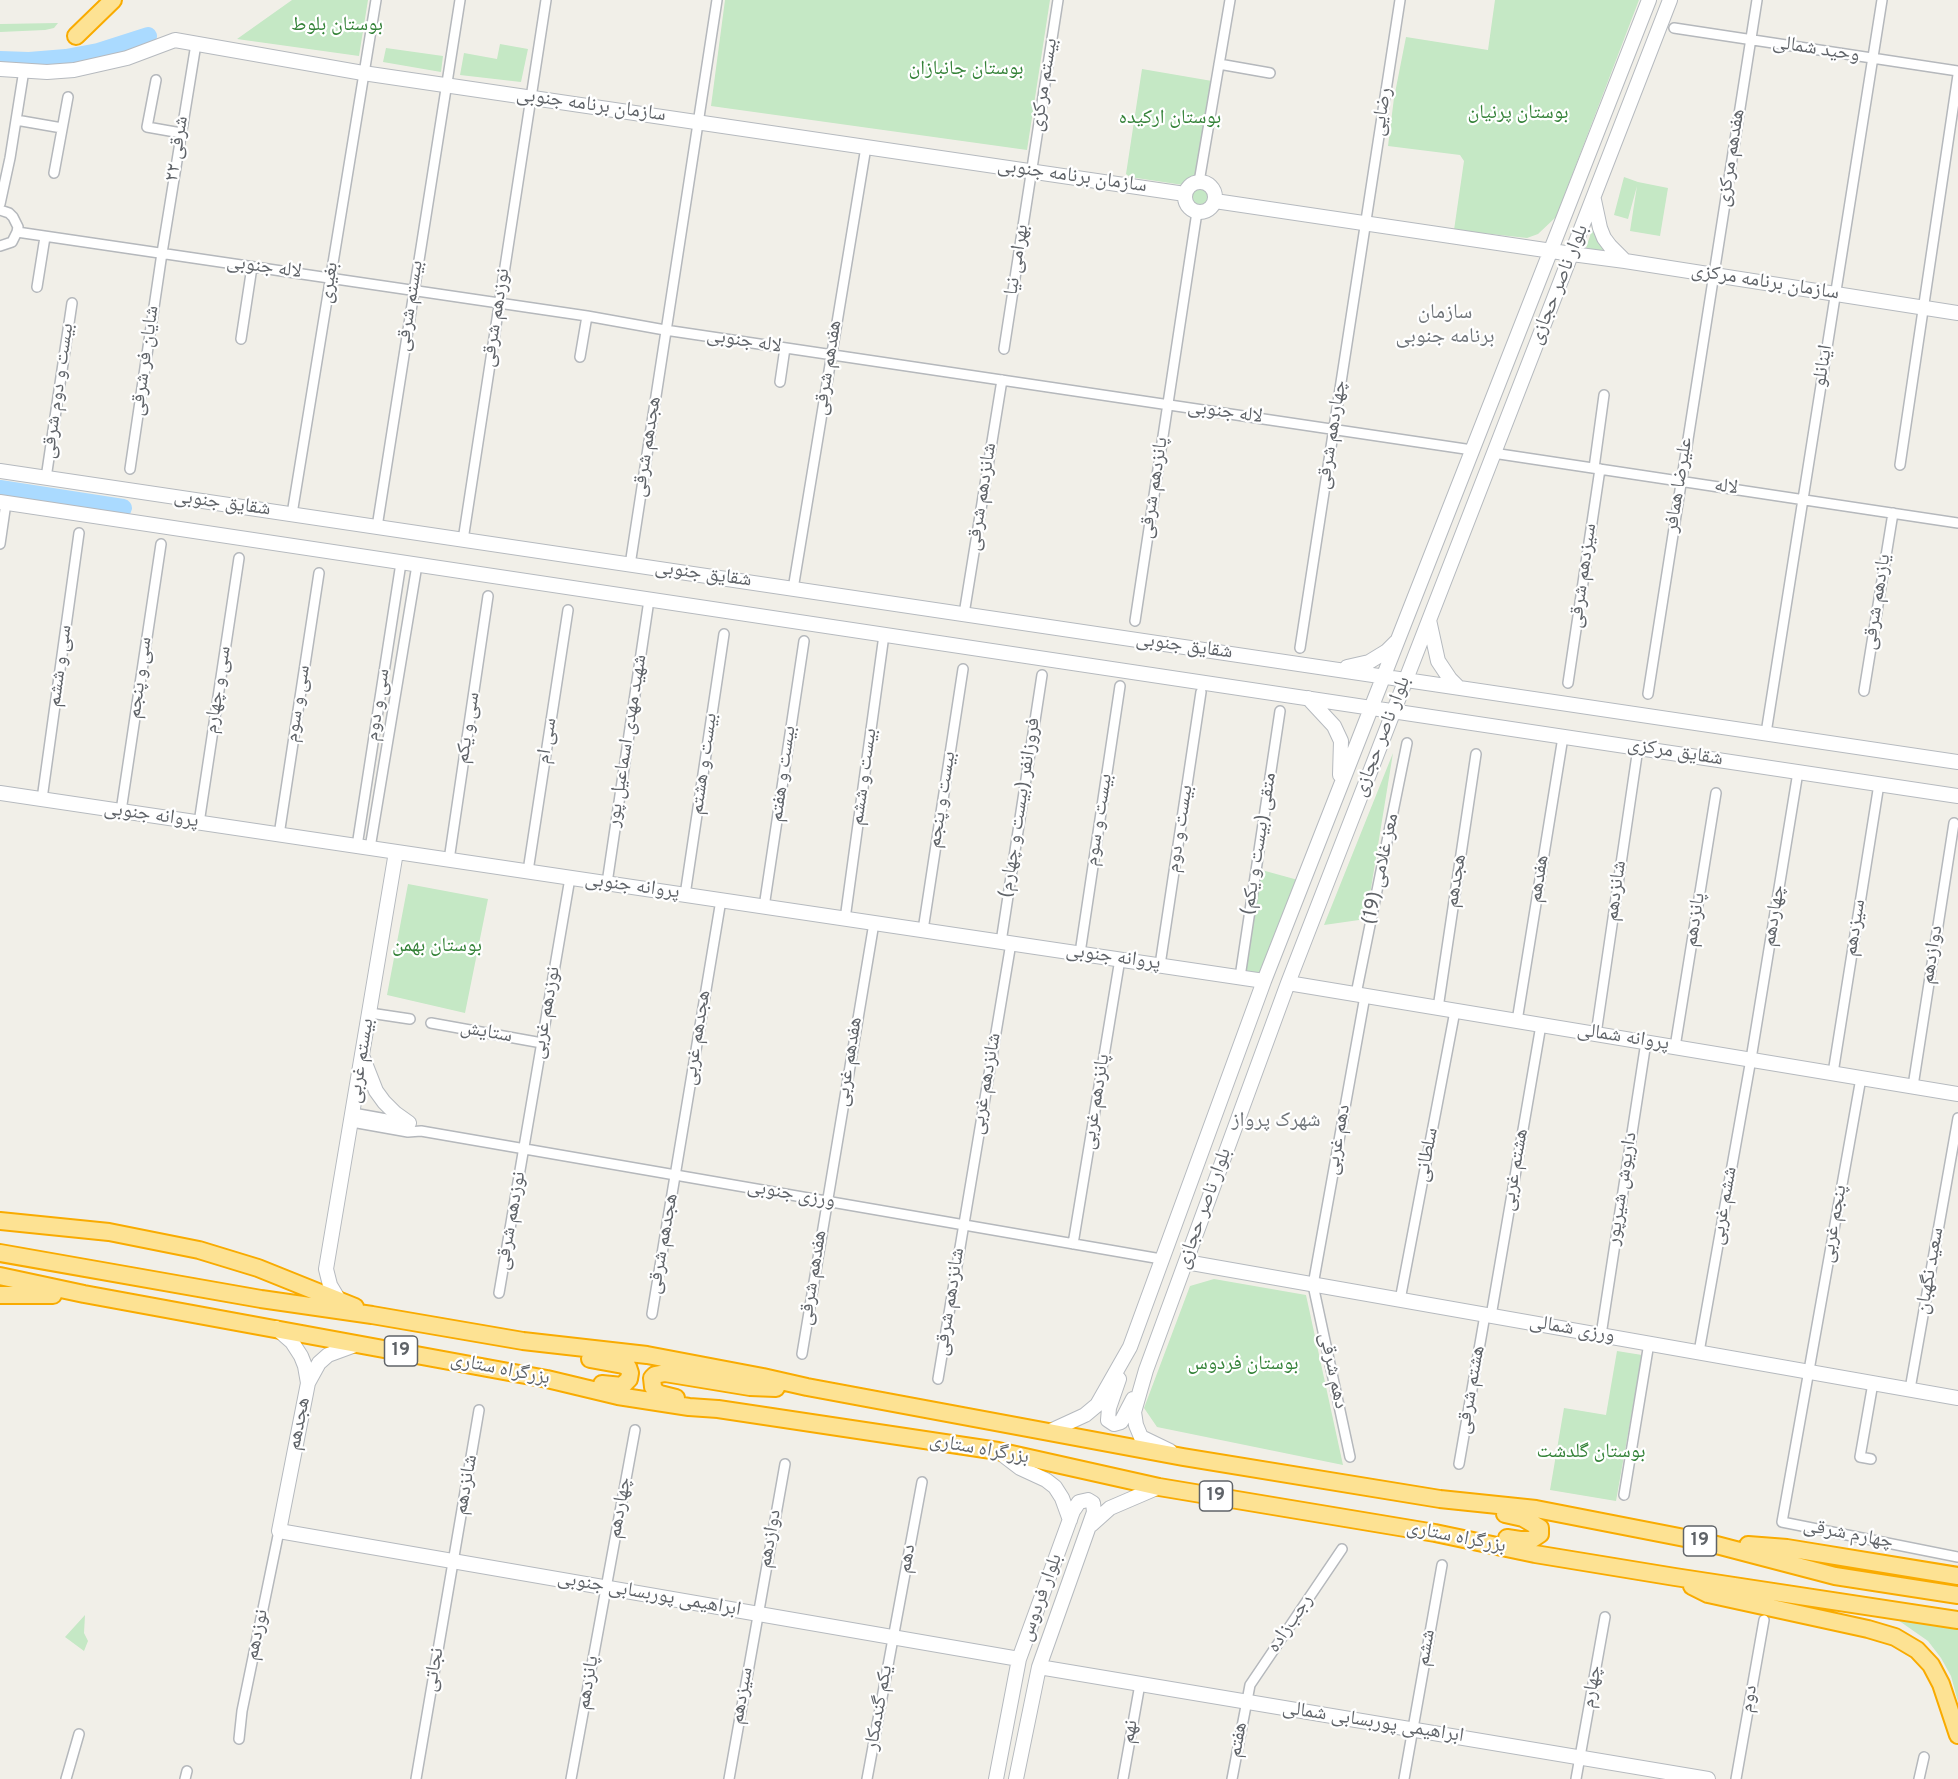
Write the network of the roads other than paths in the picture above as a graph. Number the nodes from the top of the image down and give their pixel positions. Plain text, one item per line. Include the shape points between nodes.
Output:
1 (113, 0) edge
2 (376, 0) edge
3 (460, 0) edge
4 (546, 0) edge
5 (717, 0) edge
6 (1058, 0) edge
7 (1230, 0) edge
8 (1400, 0) edge
9 (1649, 0) edge
10 (1670, 0) edge
11 (1757, 0) edge
12 (1882, 0) edge
13 (1674, 28) dead end
14 (76, 36) dead end
15 (1751, 40) junction
16 (196, 44) junction
17 (1873, 58) junction
18 (1219, 64) junction
19 (0, 69) edge
20 (24, 70) junction
21 (363, 73) junction
22 (1270, 73) dead end
23 (1958, 73) edge
24 (156, 80) dead end
25 (446, 85) junction
26 (531, 97) junction
27 (68, 98) dead end
28 (16, 120) junction
29 (697, 122) junction
30 (62, 128) junction
31 (180, 133) junction
32 (866, 147) junction
33 (1032, 171) junction
34 (54, 173) dead end
35 (1199, 182) junction
36 (1185, 194) junction
37 (1594, 200) junction
38 (1215, 201) junction
39 (0, 204) edge
40 (0, 210) edge
41 (1197, 212) junction
42 (1366, 223) junction
43 (17, 232) junction
44 (45, 237) junction
45 (0, 246) edge
46 (1551, 251) junction
47 (162, 253) junction
48 (1572, 254) junction
49 (1625, 261) junction
50 (252, 267) junction
51 (1713, 276) junction
52 (330, 278) junction
53 (37, 287) dead end
54 (414, 290) junction
55 (1835, 294) junction
56 (72, 303) dead end
57 (500, 303) junction
58 (1922, 308) junction
59 (1958, 313) edge
60 (587, 316) junction
61 (665, 330) junction
62 (241, 339) dead end
63 (785, 348) junction
64 (1004, 349) dead end
65 (831, 355) junction
66 (580, 357) dead end
67 (1002, 380) junction
68 (780, 382) dead end
69 (1604, 395) dead end
70 (1167, 405) junction
71 (1334, 429) junction
72 (1472, 450) junction
73 (1493, 453) junction
74 (1900, 465) dead end
75 (130, 469) dead end
76 (1597, 469) junction
77 (0, 471) edge
78 (46, 478) junction
79 (1680, 481) junction
80 (1803, 499) junction
81 (3, 503) edge
82 (1893, 513) junction
83 (292, 514) junction
84 (1958, 523) edge
85 (377, 527) junction
86 (79, 533) dead end
87 (464, 540) junction
88 (0, 544) edge
89 (160, 544) dead end
90 (239, 558) dead end
91 (630, 564) junction
92 (400, 568) junction
93 (416, 571) junction
94 (319, 573) dead end
95 (793, 589) junction
96 (488, 596) dead end
97 (650, 600) junction
98 (568, 610) dead end
99 (964, 614) junction
100 (1429, 618) junction
101 (1135, 621) dead end
102 (724, 634) dead end
103 (884, 635) junction
104 (1399, 639) junction
105 (804, 640) dead end
106 (1300, 648) dead end
107 (385, 667) junction
108 (963, 669) dead end
109 (1335, 669) junction
110 (399, 670) junction
111 (1042, 675) dead end
112 (1384, 676) junction
113 (1406, 680) junction
114 (1568, 683) dead end
115 (1120, 686) dead end
116 (1459, 687) junction
117 (1864, 692) dead end
118 (1201, 693) dead end
119 (1648, 694) dead end
120 (1308, 698) junction
121 (1372, 708) junction
122 (1280, 711) dead end
123 (1393, 711) junction
124 (1766, 733) junction
125 (1563, 737) junction
126 (1407, 743) dead end
127 (1638, 748) junction
128 (1476, 754) dead end
129 (1958, 762) edge
130 (1798, 772) junction
131 (1879, 784) junction
132 (1339, 786) junction
133 (0, 793) edge
134 (1716, 793) dead end
135 (1958, 796) edge
136 (42, 800) junction
137 (121, 811) junction
138 (198, 823) junction
139 (1954, 823) dead end
140 (279, 835) junction
141 (363, 847) junction
142 (396, 852) junction
143 (449, 860) junction
144 (528, 872) junction
145 (570, 878) junction
146 (607, 883) junction
147 (686, 895) junction
148 (721, 900) junction
149 (764, 907) junction
150 (845, 919) junction
151 (874, 923) junction
152 (923, 930) junction
153 (1006, 942) junction
154 (1080, 953) junction
155 (1120, 959) junction
156 (1160, 965) junction
157 (1239, 977) junction
158 (1264, 981) junction
159 (1288, 983) junction
160 (1361, 995) junction
161 (1438, 1008) junction
162 (1455, 1011) junction
163 (370, 1013) junction
164 (410, 1019) dead end
165 (1517, 1021) junction
166 (431, 1023) dead end
167 (1541, 1025) junction
168 (1596, 1034) junction
169 (1646, 1042) junction
170 (542, 1043) junction
171 (1676, 1047) junction
172 (363, 1058) junction
173 (1751, 1059) junction
174 (1833, 1073) junction
175 (1861, 1078) junction
176 (1913, 1086) junction
177 (1958, 1094) edge
178 (353, 1118) junction
179 (1958, 1118) edge
180 (409, 1123) junction
181 (421, 1131) junction
182 (524, 1149) junction
183 (676, 1175) junction
184 (827, 1201) junction
185 (0, 1221) edge
186 (964, 1225) junction
187 (1073, 1244) junction
188 (0, 1253) edge
189 (1161, 1259) junction
190 (1186, 1262) junction
191 (326, 1269) junction
192 (0, 1276) edge
193 (1313, 1284) junction
194 (309, 1288) junction
195 (500, 1293) dead end
196 (84, 1294) junction
197 (0, 1295) edge
198 (339, 1300) junction
199 (1400, 1300) junction
200 (652, 1314) dead end
201 (372, 1315) junction
202 (1488, 1315) junction
203 (276, 1328) junction
204 (1601, 1335) junction
205 (523, 1341) junction
206 (1649, 1343) junction
207 (360, 1344) junction
208 (1130, 1347) junction
209 (1699, 1352) junction
210 (802, 1354) dead end
211 (1146, 1370) junction
212 (1809, 1371) junction
213 (547, 1379) junction
214 (938, 1379) dead end
215 (308, 1383) junction
216 (1873, 1383) junction
217 (807, 1388) junction
218 (1910, 1389) junction
219 (1958, 1398) edge
220 (718, 1409) junction
221 (479, 1410) dead end
222 (635, 1430) dead end
223 (1048, 1432) junction
224 (998, 1451) junction
225 (1183, 1457) junction
226 (1350, 1457) dead end
227 (1870, 1460) dead end
228 (785, 1464) dead end
229 (1459, 1464) dead end
230 (922, 1482) dead end
231 (1159, 1487) junction
232 (1624, 1495) dead end
233 (1440, 1499) junction
234 (1070, 1520) junction
235 (1089, 1526) junction
236 (279, 1531) junction
237 (1435, 1533) junction
238 (1705, 1542) junction
239 (1342, 1549) dead end
240 (1958, 1557) edge
241 (454, 1561) junction
242 (1442, 1565) dead end
243 (1958, 1576) edge
244 (1675, 1577) junction
245 (606, 1587) junction
246 (1958, 1595) edge
247 (758, 1613) junction
248 (1605, 1617) dead end
249 (1764, 1620) dead end
250 (1958, 1620) edge
251 (893, 1637) junction
252 (1019, 1659) junction
253 (1039, 1667) junction
254 (1140, 1684) junction
255 (1246, 1702) junction
256 (1413, 1730) junction
257 (80, 1734) dead end
258 (1958, 1735) edge
259 (239, 1739) dead end
260 (1924, 1757) dead end
261 (1580, 1758) junction
262 (66, 1779) edge
263 (416, 1779) edge
264 (571, 1779) edge
265 (729, 1779) edge
266 (867, 1779) edge
267 (996, 1779) edge
268 (1016, 1779) edge
269 (1123, 1779) edge
270 (1233, 1779) edge
271 (1404, 1779) edge
272 (1576, 1779) edge
273 (1708, 1779) edge
274 (1736, 1779) edge
275 (1919, 1779) edge

1 - 14 highway
2 - 21 street, بغیری
3 - 25 street, بیستم شرقی
4 - 26 street, نوزدهم شرقی
5 - 29 street, هجدهم شرقی
6 - 33 street, بیستم مرکزی
7 - 18 street
8 - 42 street, رضایی
9 - 46 main road, بلوار ناصر حجازی
10 - 37 main road, بلوار ناصر حجازی
11 - 15 street, هفدهم مرکزی
12 - 17 street, اینانلو
13 - 15 street, وحید شمالی
15 - 17 street, وحید شمالی
15 - 51 street, هفدهم مرکزی
16 - 20 main road, سازمان برنامه جنوبی via 175,40 127,58 74,70
16 - 21 main road, سازمان برنامه جنوبی
16 - 31 street, ۲۲ شرقی
17 - 23 street, وحید شمالی
17 - 55 street, اینانلو
18 - 22 street
18 - 35 street
19 - 20 main road, سازمان برنامه جنوبی
20 - 28 street
21 - 25 main road, سازمان برنامه جنوبی
21 - 52 street, بغیری
23 - 58 street
24 - 31 street via 147,127
25 - 26 main road, سازمان برنامه جنوبی
25 - 54 street, بیستم شرقی
26 - 29 main road, سازمان برنامه جنوبی
26 - 57 street, نوزدهم شرقی
27 - 30 street
28 - 30 street
28 - 39 street
29 - 32 main road, سازمان برنامه جنوبی
29 - 61 street, هجدهم شرقی
30 - 34 street
31 - 47 street, ۲۲ شرقی
32 - 33 main road, سازمان برنامه جنوبی
32 - 65 street, هفدهم شرقی
33 - 36 main road, سازمان برنامه جنوبی
33 - 64 street, بهرامی نیا
35 - 36 main road via 1190,185
35 - 38 main road via 1212,187
36 - 41 main road via 1188,207
37 - 48 main road, بلوار ناصر حجازی
37 - 49 main road via 1604,238
38 - 41 main road via 1206,212
38 - 42 main road
40 - 43 street via 13,216
41 - 70 street, پانزدهم شرقی
42 - 46 main road
42 - 71 street, چهاردهم شرقی
43 - 44 street, لاله جنوبی
43 - 45 street via 12,242
44 - 47 street, لاله جنوبی
44 - 53 street
46 - 48 main road, سازمان برنامه مرکزی
46 - 72 main road, بلوار ناصر حجازی
47 - 50 street, لاله جنوبی
47 - 75 street, شایان فر شرقی
48 - 49 main road, سازمان برنامه مرکزی
48 - 73 main road, بلوار ناصر حجازی
49 - 51 main road, سازمان برنامه مرکزی
50 - 52 street, لاله جنوبی
50 - 62 street
51 - 55 main road, سازمان برنامه مرکزی
51 - 79 street, علیرضا همافر
52 - 54 street, لاله جنوبی
52 - 83 street, بغیری
54 - 57 street, لاله جنوبی
54 - 85 street, بیستم شرقی
55 - 58 main road, سازمان برنامه مرکزی
55 - 80 street, اینانلو
56 - 78 street, بیست و دوم شرقی
57 - 60 street, لاله جنوبی
57 - 87 street, نوزدهم شرقی
58 - 59 main road, سازمان برنامه مرکزی
58 - 74 street
60 - 61 street, لاله جنوبی
60 - 66 street
61 - 63 street, لاله جنوبی
61 - 91 street, هجدهم شرقی
63 - 65 street, لاله جنوبی
63 - 68 street
65 - 67 street, لاله جنوبی
65 - 95 street, هفدهم شرقی
67 - 70 street, لاله جنوبی
67 - 99 street, شانزدهم شرقی
69 - 76 street, سیزدهم شرقی
70 - 71 street, لاله جنوبی
70 - 101 street, پانزدهم شرقی
71 - 72 street, لاله جنوبی
71 - 106 street, چهاردهم شرقی
72 - 104 main road, بلوار ناصر حجازی
73 - 76 street, لاله
73 - 100 main road, بلوار ناصر حجازی
76 - 79 street, لاله
76 - 114 street, سیزدهم شرقی
77 - 78 main road, شقایق جنوبی
78 - 83 main road, شقایق جنوبی
79 - 80 street, لاله
79 - 119 street, علیرضا همافر
80 - 82 street, لاله
80 - 124 street, اینانلو
81 - 88 street
81 - 92 main road, شقایق جنوبی
82 - 84 street, لاله
82 - 117 street, یازدهم شرقی
83 - 85 main road, شقایق جنوبی
85 - 87 main road, شقایق جنوبی
86 - 136 street, سی و ششم
87 - 91 main road, شقایق جنوبی
89 - 137 street, سی و پنجم
90 - 138 street, سی و چهارم
91 - 95 main road, شقایق جنوبی
92 - 93 main road, شقایق جنوبی
92 - 107 street, سی و دوم
93 - 97 main road, شقایق جنوبی
93 - 110 street, سی و دوم
94 - 140 street, سی و سوم
95 - 99 main road, شقایق جنوبی
96 - 143 street, سی و یکم
97 - 103 main road, شقایق جنوبی
97 - 146 street, شهید مهدی اسماعیل پور
98 - 144 street, سی ام
99 - 109 main road, شقایق جنوبی
100 - 113 main road, بلوار ناصر حجازی
100 - 116 main road via 1438,661
102 - 147 street, بیست و هشتم
103 - 120 main road, شقایق جنوبی
103 - 150 street, بیست و ششم
104 - 109 main road via 1369,662
104 - 112 main road, بلوار ناصر حجازی
105 - 149 street, بیست و هفتم
107 - 110 street
107 - 141 street, سی و دوم
108 - 152 street, بیست و پنجم
109 - 112 main road, شقایق جنوبی
110 - 141 street, سی و دوم
111 - 153 street, فروزانفر (بیست و چهارم)
112 - 113 main road, شقایق جنوبی
112 - 121 main road, بلوار ناصر حجازی
113 - 116 main road, شقایق مرکزی
113 - 123 main road, بلوار ناصر حجازی
115 - 154 street, بیست و سوم
116 - 124 main road, شقایق مرکزی
118 - 156 street, بیست و دوم
120 - 121 main road, شقایق جنوبی
120 - 132 main road via 1334,726 1341,741
121 - 123 main road, شقایق جنوبی
121 - 132 main road, بلوار ناصر حجازی
122 - 157 street, متقی (بیست و یکم)
123 - 125 main road, شقایق مرکزی
123 - 159 main road, بلوار ناصر حجازی
124 - 129 main road, شقایق مرکزی
125 - 127 main road, شقایق مرکزی
125 - 165 street, هفدهم
126 - 160 street, معز غلامی (19)
127 - 130 main road, شقایق مرکزی
127 - 168 street, شانزدهم
128 - 161 street, هجدهم
130 - 131 main road, شقایق مرکزی
130 - 173 street, چهاردهم
131 - 135 main road, شقایق مرکزی
131 - 174 street, سیزدهم
132 - 158 main road, بلوار ناصر حجازی
133 - 136 main road, پروانه جنوبی
134 - 171 street, پانزدهم
136 - 137 main road, پروانه جنوبی
137 - 138 main road, پروانه جنوبی
138 - 140 main road, پروانه جنوبی
139 - 176 street, دوازدهم
140 - 141 main road, پروانه جنوبی
141 - 142 main road, پروانه جنوبی
142 - 143 main road, پروانه جنوبی
142 - 163 main road, بیستم غربی
143 - 144 main road, پروانه جنوبی
144 - 145 main road, پروانه جنوبی
145 - 146 main road, پروانه جنوبی
145 - 170 street, نوزدهم غربی
146 - 147 main road, پروانه جنوبی
147 - 148 main road, پروانه جنوبی
148 - 149 main road, پروانه جنوبی
148 - 183 street, هجدهم غربی
149 - 150 main road, پروانه جنوبی
150 - 151 main road, پروانه جنوبی
151 - 152 main road, پروانه جنوبی
151 - 184 street, هفدهم غربی
152 - 153 main road, پروانه جنوبی
153 - 154 main road, پروانه جنوبی
153 - 186 street, شانزدهم غربی
154 - 155 main road, پروانه جنوبی
155 - 156 main road, پروانه جنوبی
155 - 187 street, پانزدهم غربی
156 - 157 main road, پروانه جنوبی
157 - 158 main road, پروانه جنوبی
158 - 189 main road, بلوار ناصر حجازی
159 - 160 main road, پروانه شمالی
159 - 190 main road, بلوار ناصر حجازی
160 - 161 main road, پروانه شمالی
160 - 193 street, دهم غربی
161 - 162 main road, پروانه شمالی
162 - 165 main road, پروانه شمالی
162 - 199 street, سلطانی
163 - 164 street
163 - 172 main road, بیستم غربی
165 - 167 main road, پروانه شمالی
166 - 170 street, ستایش
167 - 168 main road, پروانه شمالی
167 - 202 street, هشتم غربی
168 - 169 main road, پروانه شمالی
169 - 171 main road, پروانه شمالی
169 - 204 street, داریوش شیرپور
170 - 182 street, نوزدهم غربی
171 - 173 main road, پروانه شمالی
172 - 178 main road, بیستم غربی
172 - 180 main road via 376,1091
173 - 174 main road, پروانه شمالی
173 - 209 street, ششم غربی
174 - 175 main road, پروانه شمالی
175 - 176 main road, پروانه شمالی
175 - 212 street, پنجم غربی
176 - 177 main road, پروانه شمالی
178 - 180 street, ورزی جنوبی
178 - 181 street, ورزی جنوبی via 408,1132
178 - 191 main road, بیستم غربی
179 - 218 street, سعید نگهبان
180 - 181 street, ورزی جنوبی
181 - 182 street, ورزی جنوبی
182 - 183 street, ورزی جنوبی
182 - 195 street, نوزدهم شرقی
183 - 184 street, ورزی جنوبی
183 - 200 street, هجدهم شرقی
184 - 186 street, ورزی جنوبی
184 - 210 street, هفدهم شرقی
185 - 194 highway, بزرگراه ستاری / 19 via 109,1232 199,1250
186 - 187 street, ورزی جنوبی
186 - 214 street, شانزدهم شرقی
187 - 189 street, ورزی جنوبی
188 - 201 highway, بزرگراه ستاری / 19
189 - 208 main road, بلوار ناصر حجازی
190 - 193 main road, ورزی شمالی
190 - 211 main road, بلوار ناصر حجازی
191 - 194 main road
191 - 198 main road
192 - 196 highway, بزرگراه ستاری / 19
193 - 199 main road, ورزی شمالی
193 - 226 street, دهم شرقی
194 - 198 highway, بزرگراه ستاری / 19
196 - 197 highway
196 - 203 highway, بزرگراه ستاری / 19
198 - 201 highway, بزرگراه ستاری / 19
199 - 202 main road, ورزی شمالی
201 - 205 highway, بزرگراه ستاری / 19
202 - 204 main road, ورزی شمالی
202 - 229 street, هشتم شرقی
203 - 207 highway, بزرگراه ستاری / 19
203 - 215 main road, هجدهم via 301,1356
204 - 206 main road, ورزی شمالی
205 - 213 highway via 624,1365 630,1373 622,1386
205 - 217 highway, بزرگراه ستاری / 19 via 647,1355
206 - 209 main road, ورزی شمالی
206 - 232 street
207 - 213 highway, بزرگراه ستاری / 19
207 - 215 main road via 328,1355
208 - 211 main road via 1108,1420 1114,1424 1121,1422
208 - 223 main road, بلوار ناصر حجازی via 1097,1405
209 - 212 main road, ورزی شمالی
211 - 225 main road, بلوار ناصر حجازی via 1134,1412 1141,1437
212 - 216 main road, ورزی شمالی
212 - 240 street, چهارم شرقی via 1782,1522
213 - 220 highway, بزرگراه ستاری / 19 via 618,1396
215 - 236 main road, هجدهم
216 - 218 main road, ورزی شمالی
216 - 227 street via 1860,1457
217 - 220 highway via 750,1387 665,1373 652,1378 653,1388 660,1395
217 - 223 highway, بزرگراه ستاری / 19
218 - 219 main road, ورزی شمالی
220 - 224 highway, بزرگراه ستاری / 19
221 - 241 street, شانزدهم
222 - 245 street, چهاردهم
223 - 225 highway, بزرگراه ستاری / 19
224 - 231 highway, بزرگراه ستاری / 19
224 - 234 main road via 1055,1487
225 - 233 highway, بزرگراه ستاری / 19
228 - 247 street, دوازدهم
230 - 251 street, دهم
231 - 235 main road via 1110,1508
231 - 237 highway, بزرگراه ستاری / 19
233 - 237 highway via 1523,1518 1540,1528 1540,1534 1531,1540 1520,1540 1473,1531
233 - 238 highway, بزرگراه ستاری / 19 via 1536,1509
234 - 235 main road via 1079,1502 1091,1501 1095,1508
234 - 252 main road, بلوار فردوس
235 - 253 main road, بلوار فردوس
236 - 241 main road, ابراهیمی پوربسابی جنوبی
236 - 259 street, نوزدهم
237 - 244 highway, بزرگراه ستاری / 19
238 - 243 highway via 1787,1548
238 - 246 highway, بزرگراه ستاری / 19 via 1835,1576
239 - 255 street, رجب‌زاده via 1250,1685
241 - 245 main road, ابراهیمی پوربسابی جنوبی
241 - 263 street, نجاتی
242 - 256 street, ششم
244 - 250 highway, بزرگراه ستاری / 19
244 - 258 highway via 1708,1594 1894,1637 1917,1650 1931,1665
245 - 247 main road, ابراهیمی پوربسابی جنوبی
245 - 264 street, پانزدهم
247 - 251 main road, ابراهیمی پوربسابی جنوبی
247 - 265 street, سیزدهم
248 - 261 street, چهارم
249 - 274 street, دوم
251 - 252 main road, ابراهیمی پوربسابی جنوبی
251 - 266 street, یکم گندمکار
252 - 267 main road, بلوار فردوس
253 - 254 main road, ابراهیمی پوربسابی شمالی
253 - 268 main road, بلوار فردوس
254 - 255 main road, ابراهیمی پوربسابی شمالی
254 - 269 street, نهم
255 - 256 main road, ابراهیمی پوربسابی شمالی
255 - 270 street, هفتم
256 - 261 main road, ابراهیمی پوربسابی شمالی
256 - 271 street, ششم
257 - 262 street
260 - 275 street
261 - 272 street, چهارم
261 - 273 main road, ابراهیمی پوربسابی شمالی

